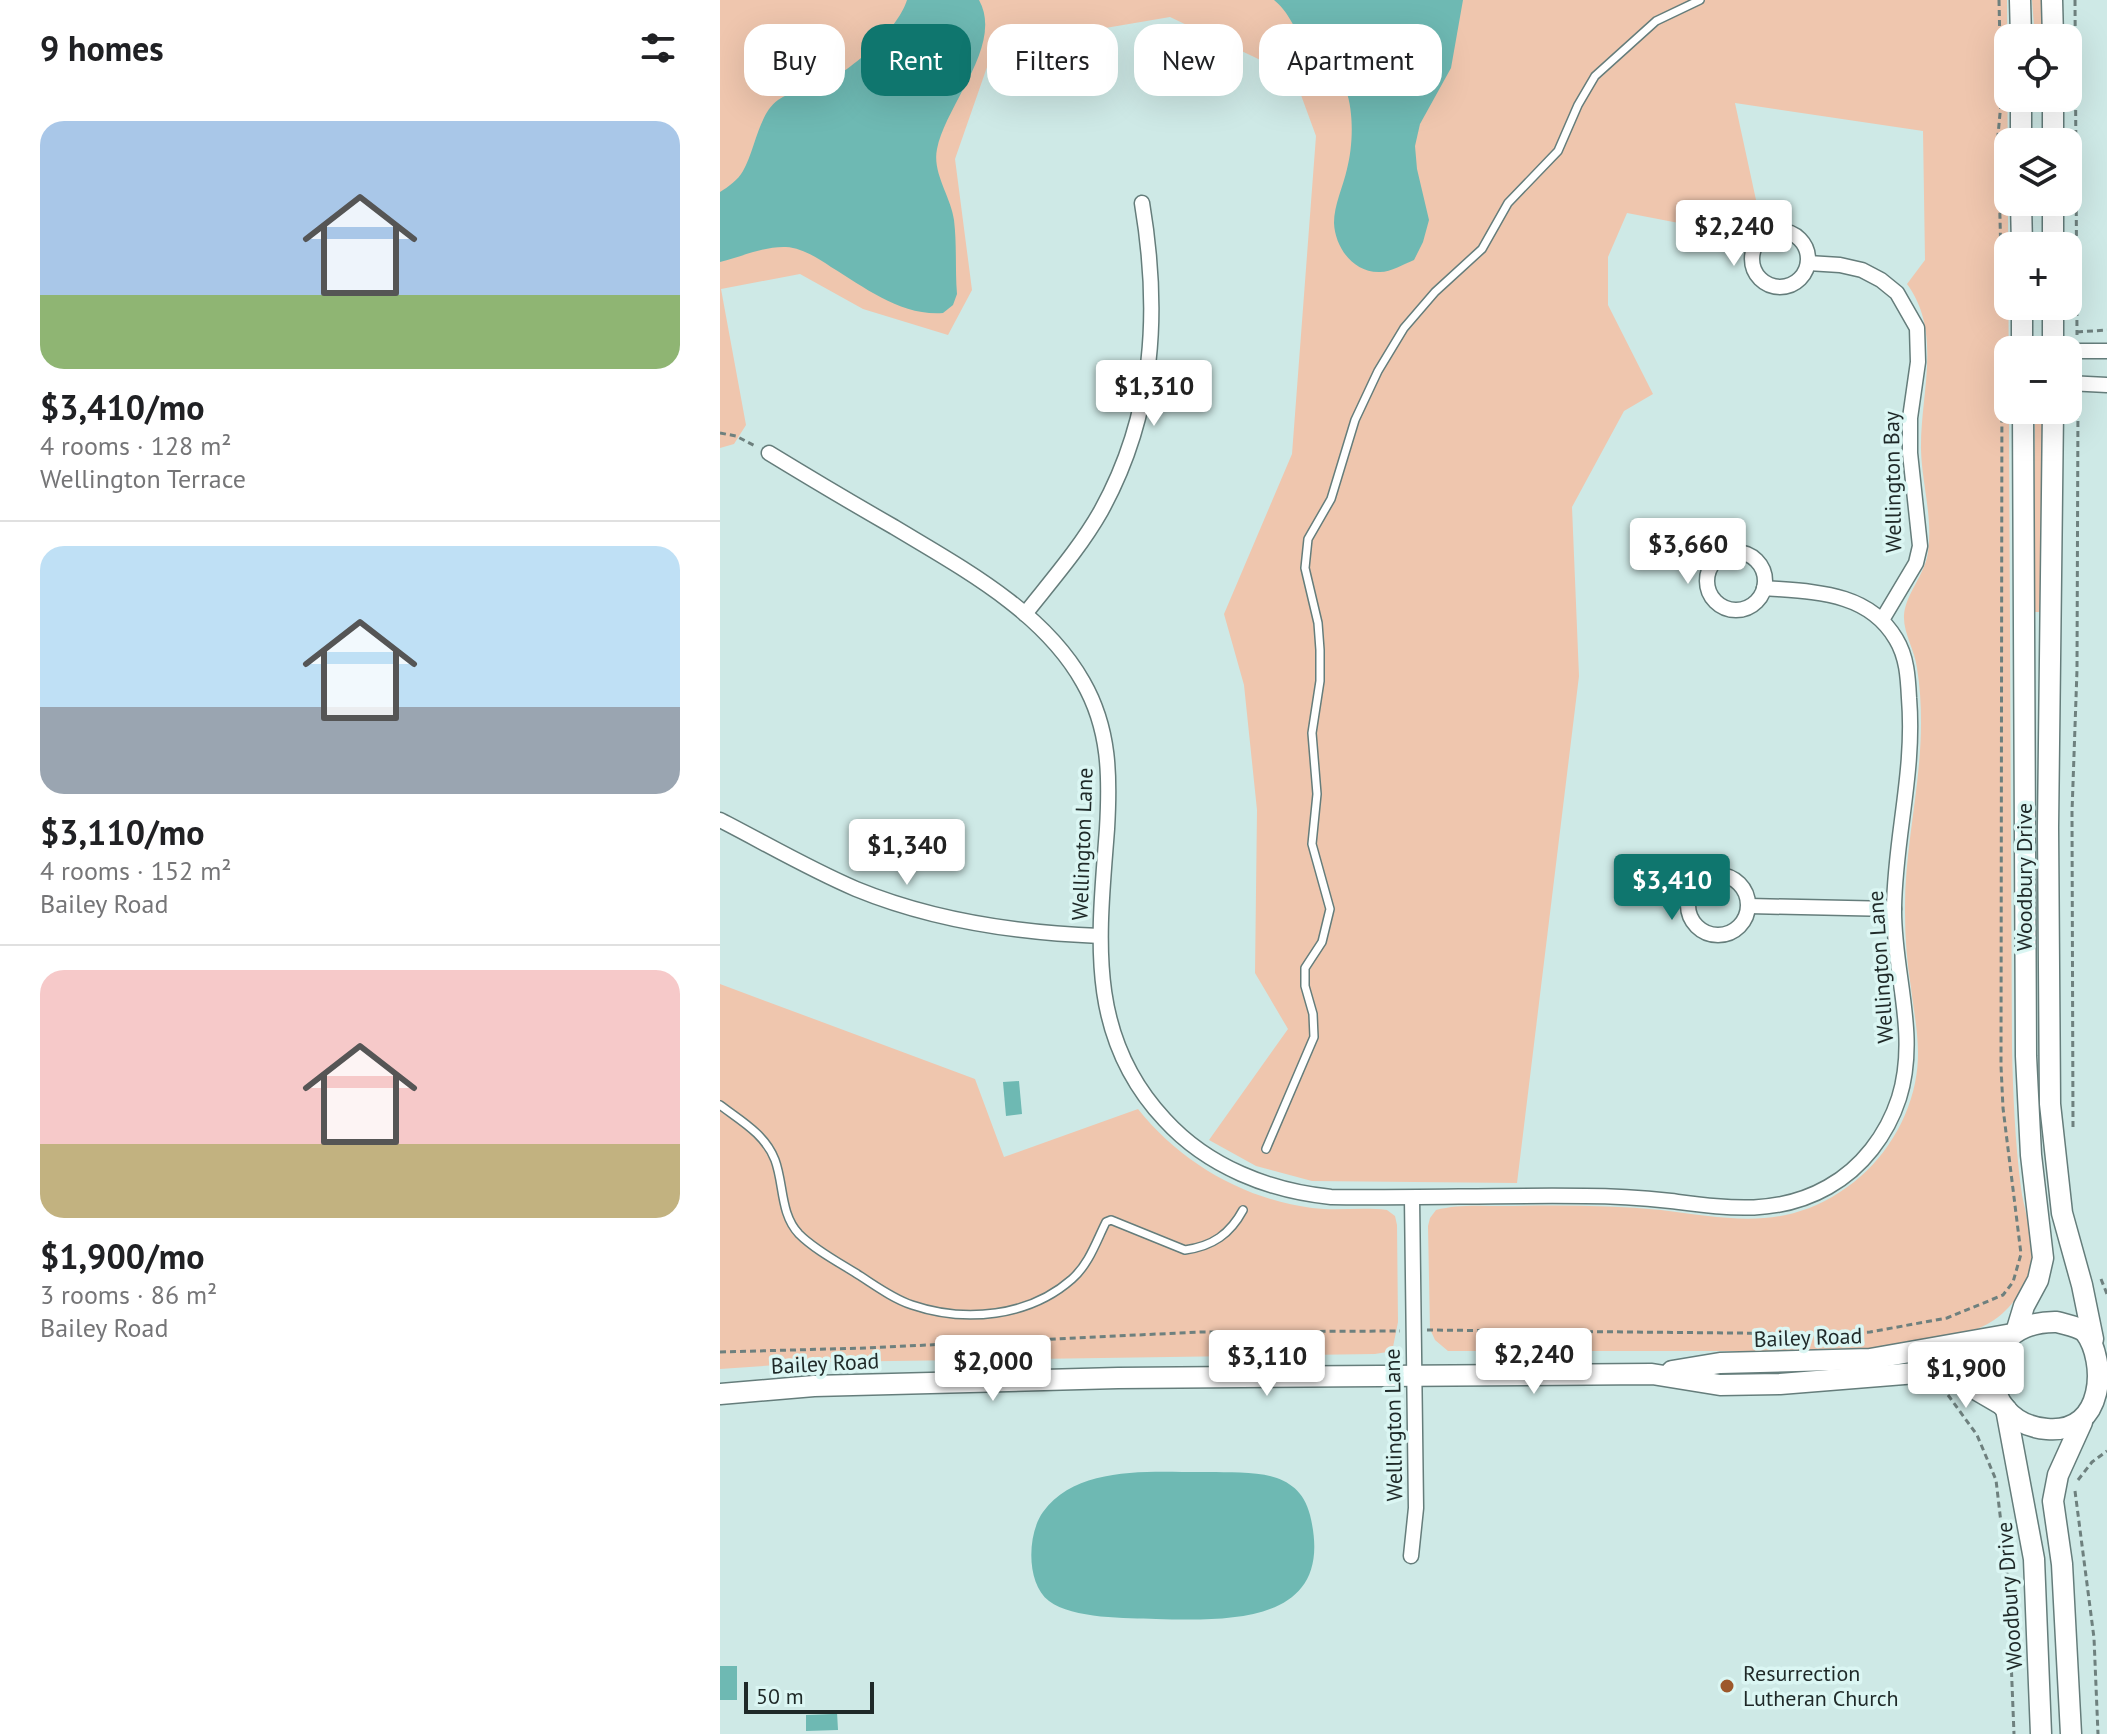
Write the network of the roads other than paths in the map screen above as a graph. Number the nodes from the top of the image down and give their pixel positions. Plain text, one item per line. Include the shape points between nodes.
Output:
1 (1700, 0) edge
2 (2020, 0) edge
3 (2052, 0) edge
4 (2021, 24) edge
5 (2053, 24) edge
6 (1142, 203) dead end
7 (1808, 263) junction
8 (2082, 351) edge
9 (2107, 351) edge
10 (2082, 384) edge
11 (2107, 385) edge
12 (2023, 424) edge
13 (2053, 424) edge
14 (769, 453) road end
15 (1764, 588) junction
16 (1025, 614) junction
17 (1882, 620) junction
18 (720, 820) edge
19 (1749, 906) junction
20 (1894, 909) junction
21 (1100, 936) junction
22 (720, 1105) edge
23 (1266, 1149) dead end
24 (1412, 1198) junction
25 (1243, 1210) dead end
26 (2014, 1331) junction
27 (2100, 1346) edge
28 (1652, 1374) junction
29 (1415, 1375) junction
30 (720, 1394) edge
31 (2004, 1406) junction
32 (2093, 1418) edge
33 (1411, 1556) dead end
34 (2041, 1734) edge
35 (2071, 1734) edge

1 - 23 lane via 1649,26 1595,76 1558,151 1508,203 1482,249 1404,328 1355,420 1331,499 1308,539 1305,568 1320,650 1312,733 1317,794 1312,844 1330,909 1322,942 1305,968 1314,1037
2 - 4 main road
3 - 5 main road
6 - 16 street via 1151,260 1150,348 1132,436 1100,512
7 - 7 street via 1804,244 1789,232 1770,232 1752,254 1760,278 1776,286 1793,283
7 - 17 street, Wellington Bay via 1851,267 1881,280 1897,293 1917,328 1910,453 1920,546 1916,563
8 - 9 street
10 - 11 street
12 - 26 main road, Woodbury Drive via 2025,1041 2043,1251 2038,1280
13 - 27 main road, Woodbury Drive via 2050,1104 2062,1213
14 - 16 street, Wellington Lane via 930,549
15 - 15 street via 1762,568 1748,554 1719,557 1708,573 1708,591 1728,609 1755,603
15 - 17 street, Wellington Lane via 1840,596
16 - 21 street, Wellington Lane via 1072,663 1103,731 1110,778
17 - 20 street, Wellington Lane via 1906,665 1911,720
18 - 21 street via 832,878 918,910 1015,929
19 - 19 street via 1742,886 1724,875 1703,879 1688,904 1693,922 1717,936 1743,923
19 - 20 street
20 - 24 street, Wellington Lane via 1906,1017 1906,1072 1887,1127 1849,1174 1826,1188 1802,1200 1752,1210 1600,1196
21 - 24 street, Wellington Lane via 1103,994 1118,1047 1141,1091 1177,1133 1228,1167 1298,1194
22 - 25 lane via 767,1145 784,1206 800,1234 892,1295 932,1310 995,1313 1033,1304 1082,1269 1111,1220 1185,1250 1222,1238
24 - 29 street, Wellington Lane
26 - 27 main road via 2057,1322 2075,1327
26 - 28 main road, Bailey Road via 1870,1359 1720,1363
26 - 31 main road via 1995,1361 1994,1385
27 - 32 main road via 2104,1393
28 - 29 main road, Bailey Road
28 - 31 main road, Bailey Road via 1720,1385 1938,1372
29 - 30 main road, Bailey Road via 867,1384
29 - 33 street, Wellington Lane
31 - 32 main road via 2027,1424 2044,1429
31 - 34 main road, Woodbury Drive via 2034,1559
32 - 35 main road via 2058,1475 2053,1501 2062,1564

